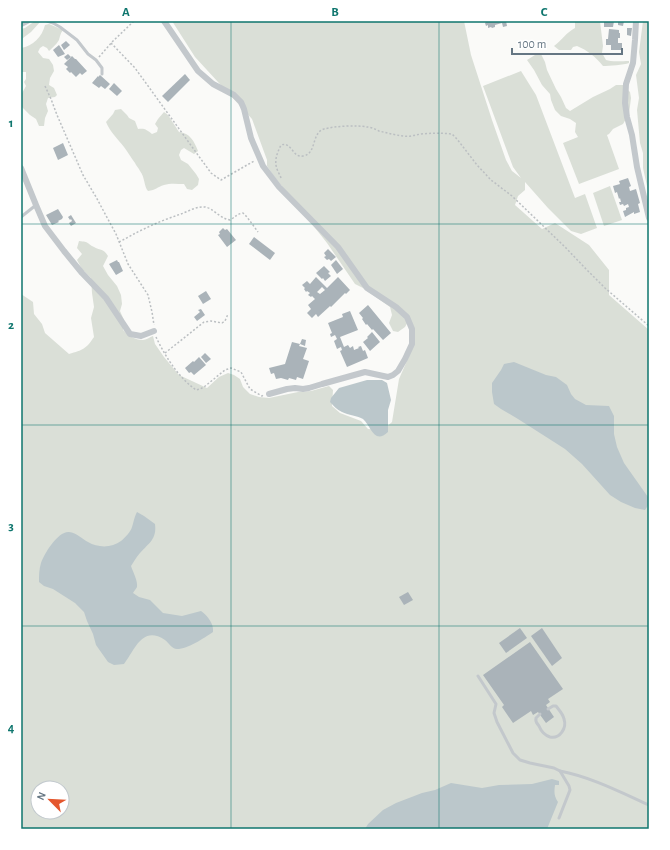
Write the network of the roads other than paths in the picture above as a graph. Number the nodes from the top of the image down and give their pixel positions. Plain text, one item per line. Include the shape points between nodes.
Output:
1 (27, 21) edge
2 (47, 21) edge
3 (164, 21) edge
4 (636, 21) edge
5 (21, 24) edge
6 (102, 74) dead end
7 (21, 168) edge
8 (36, 205) junction
9 (21, 217) edge
10 (649, 218) edge
11 (154, 331) road end
12 (269, 394) road end
13 (478, 676) dead end
14 (548, 709) dead end
15 (540, 714) dead end
16 (560, 771) junction
17 (649, 804) edge
18 (559, 818) dead end

1 - 5 street
2 - 6 lane via 60,27 76,40 96,60 102,68
3 - 12 street via 198,71 213,84 234,95 240,102 251,138 263,166 271,177 338,247 367,288 406,316 412,329 412,344 398,371 393,375 388,377 365,372 310,388 287,389
4 - 10 street via 625,104
7 - 8 street
8 - 9 lane
8 - 11 street via 45,226 82,273 106,298 130,334 141,336
13 - 16 lane via 496,704 494,713 497,722 513,753 520,760
14 - 15 lane via 556,706 563,716 566,725 559,735 549,737 542,731 535,721
16 - 17 lane via 575,774
16 - 18 lane via 570,790

